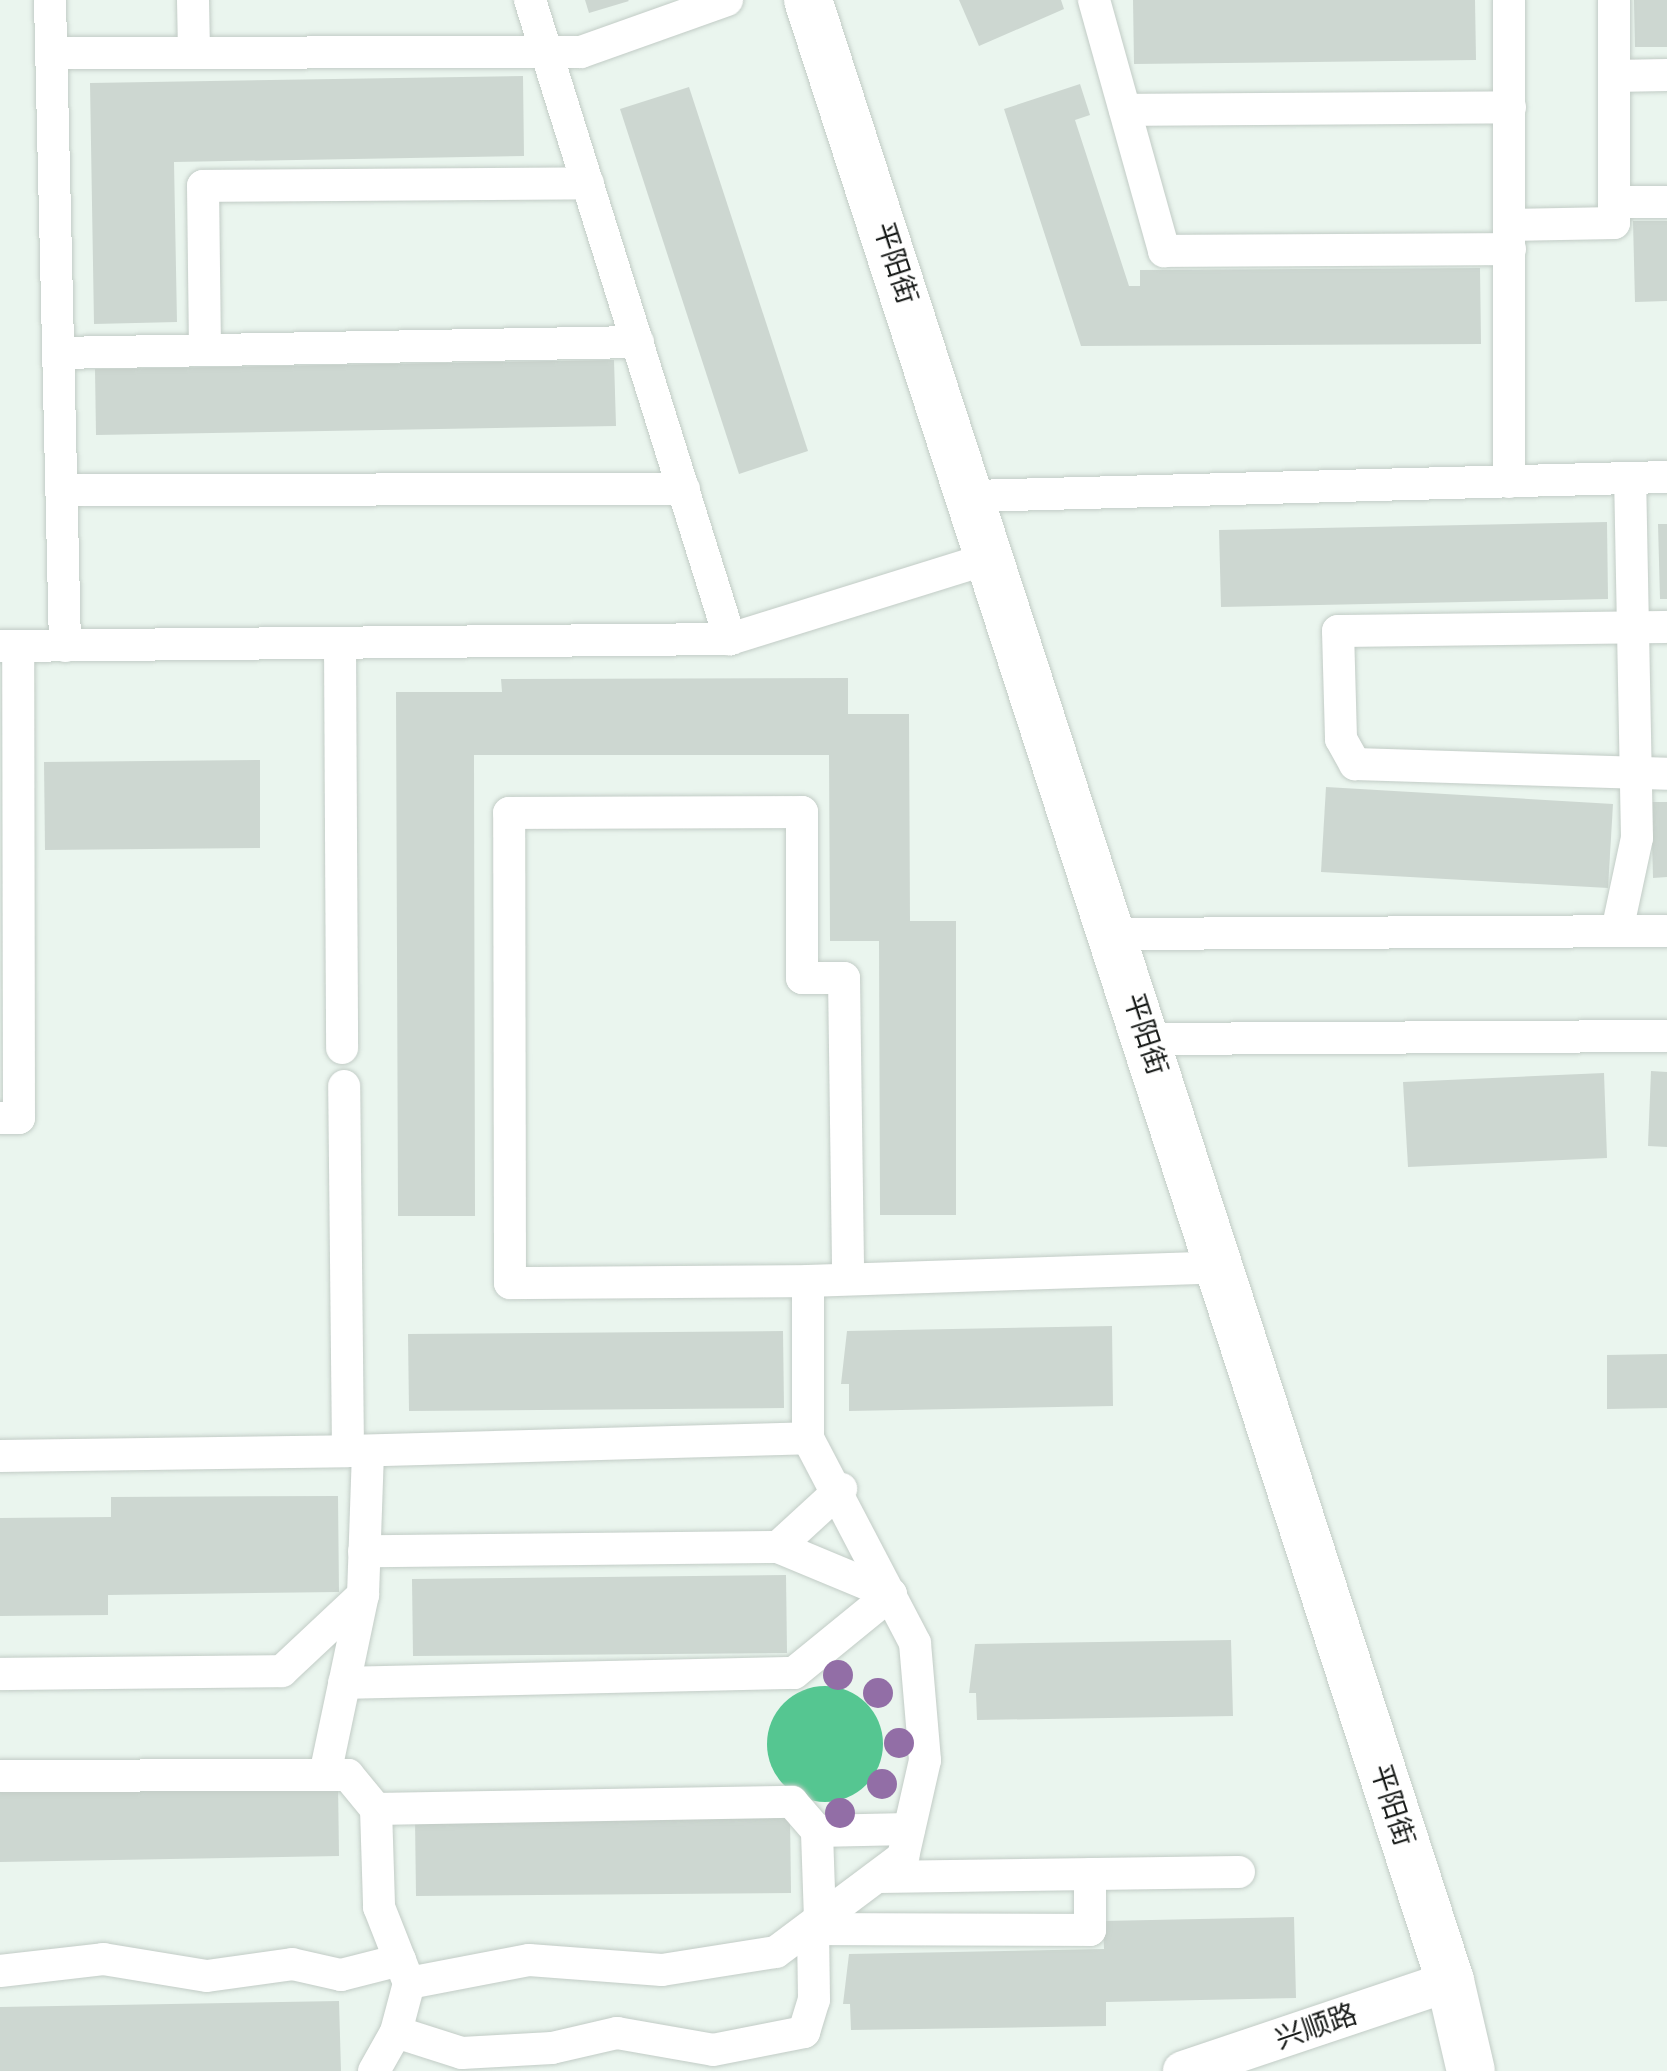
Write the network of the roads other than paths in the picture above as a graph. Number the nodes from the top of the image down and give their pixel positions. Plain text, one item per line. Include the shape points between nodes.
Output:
1 (50, 0) edge
2 (193, 0) edge
3 (530, 0) edge
4 (727, 0) edge
5 (808, 0) edge
6 (1094, 0) edge
7 (1509, 0) edge
8 (1614, 0) edge
9 (194, 52) junction
10 (548, 52) junction
11 (51, 53) junction
12 (1614, 76) junction
13 (1667, 76) edge
14 (1510, 107) junction
15 (1124, 110) junction
16 (588, 183) junction
17 (1614, 202) junction
18 (1667, 202) edge
19 (1510, 237) junction
20 (638, 342) junction
21 (205, 350) junction
22 (58, 353) junction
23 (1630, 478) junction
24 (1667, 478) edge
25 (1509, 482) junction
26 (684, 489) junction
27 (61, 490) junction
28 (973, 496) junction
29 (993, 557) junction
30 (1633, 624) junction
31 (1667, 627) edge
32 (730, 639) junction
33 (340, 643) junction
34 (9, 646) edge
35 (65, 646) junction
36 (1651, 774) edge
37 (1667, 931) edge
38 (1617, 932) junction
39 (1114, 934) junction
40 (1667, 1036) edge
41 (1147, 1039) junction
42 (342, 1048) dead end
43 (344, 1086) dead end
44 (0, 1118) edge
45 (1220, 1267) junction
46 (848, 1278) junction
47 (808, 1281) junction
48 (808, 1438) junction
49 (358, 1451) junction
50 (0, 1456) edge
51 (841, 1489) junction
52 (778, 1547) junction
53 (364, 1551) junction
54 (891, 1594) junction
55 (363, 1595) junction
56 (0, 1674) edge
57 (344, 1683) junction
58 (326, 1770) junction
59 (0, 1776) edge
60 (376, 1809) junction
61 (909, 1829) junction
62 (816, 1831) junction
63 (1239, 1872) dead end
64 (1090, 1874) junction
65 (877, 1877) junction
66 (816, 1924) junction
67 (0, 1971) edge
68 (404, 1972) junction
69 (1450, 1981) junction
70 (396, 2032) junction
71 (374, 2071) edge
72 (1183, 2071) edge
73 (1471, 2071) edge

1 - 11 street
2 - 9 street
3 - 10 street
4 - 10 street via 580,52
5 - 28 main road, 平阳街
6 - 15 street
7 - 14 street
8 - 12 street
9 - 10 street
9 - 11 street
10 - 16 street
11 - 22 street
12 - 13 street
12 - 17 street
14 - 15 street
14 - 19 street
15 - 19 street via 1164,250
16 - 20 street
16 - 21 street via 204,186
17 - 18 street
17 - 19 street via 1614,223
19 - 25 street
20 - 21 street
20 - 26 street
21 - 22 street
22 - 27 street
23 - 24 street
23 - 25 street
23 - 30 street
25 - 28 street
26 - 27 street
26 - 32 street
27 - 35 street
28 - 29 main road, 平阳街
29 - 32 street
29 - 39 main road, 平阳街
30 - 31 street
30 - 36 street
30 - 36 street via 1338,630 1341,739 1355,764
32 - 33 street
33 - 35 street
33 - 42 street
34 - 35 street
34 - 44 street via 19,1118
36 - 38 street
37 - 38 street
38 - 39 street
39 - 41 main road, 平阳街
40 - 41 street
41 - 45 main road, 平阳街
43 - 49 street
45 - 46 street
45 - 69 main road, 平阳街
46 - 47 street
46 - 47 street via 844,978 802,978 802,812 509,814 510,1284
47 - 48 street
48 - 49 street
48 - 51 street
49 - 50 street
49 - 53 street
51 - 52 street
51 - 54 street
52 - 53 street
52 - 54 street
53 - 55 street
54 - 57 street via 794,1673
54 - 61 street via 915,1643 925,1760
55 - 56 street via 282,1671
55 - 57 street
57 - 58 street
58 - 59 street
58 - 60 street via 348,1775
60 - 62 street via 792,1802
60 - 68 street via 379,1907
61 - 62 street
61 - 65 street via 903,1857
62 - 66 street
63 - 64 street
64 - 65 street
64 - 66 street via 1090,1930
65 - 66 street
66 - 68 street via 776,1952 662,1970 528,1960
66 - 70 street via 814,2000 804,2032 713,2050 617,2033 552,2048 462,2053
67 - 68 street via 103,1959 207,1976 292,1964 341,1974
68 - 70 street
69 - 72 street, 兴顺路
69 - 73 main road, 平阳街
70 - 71 street

